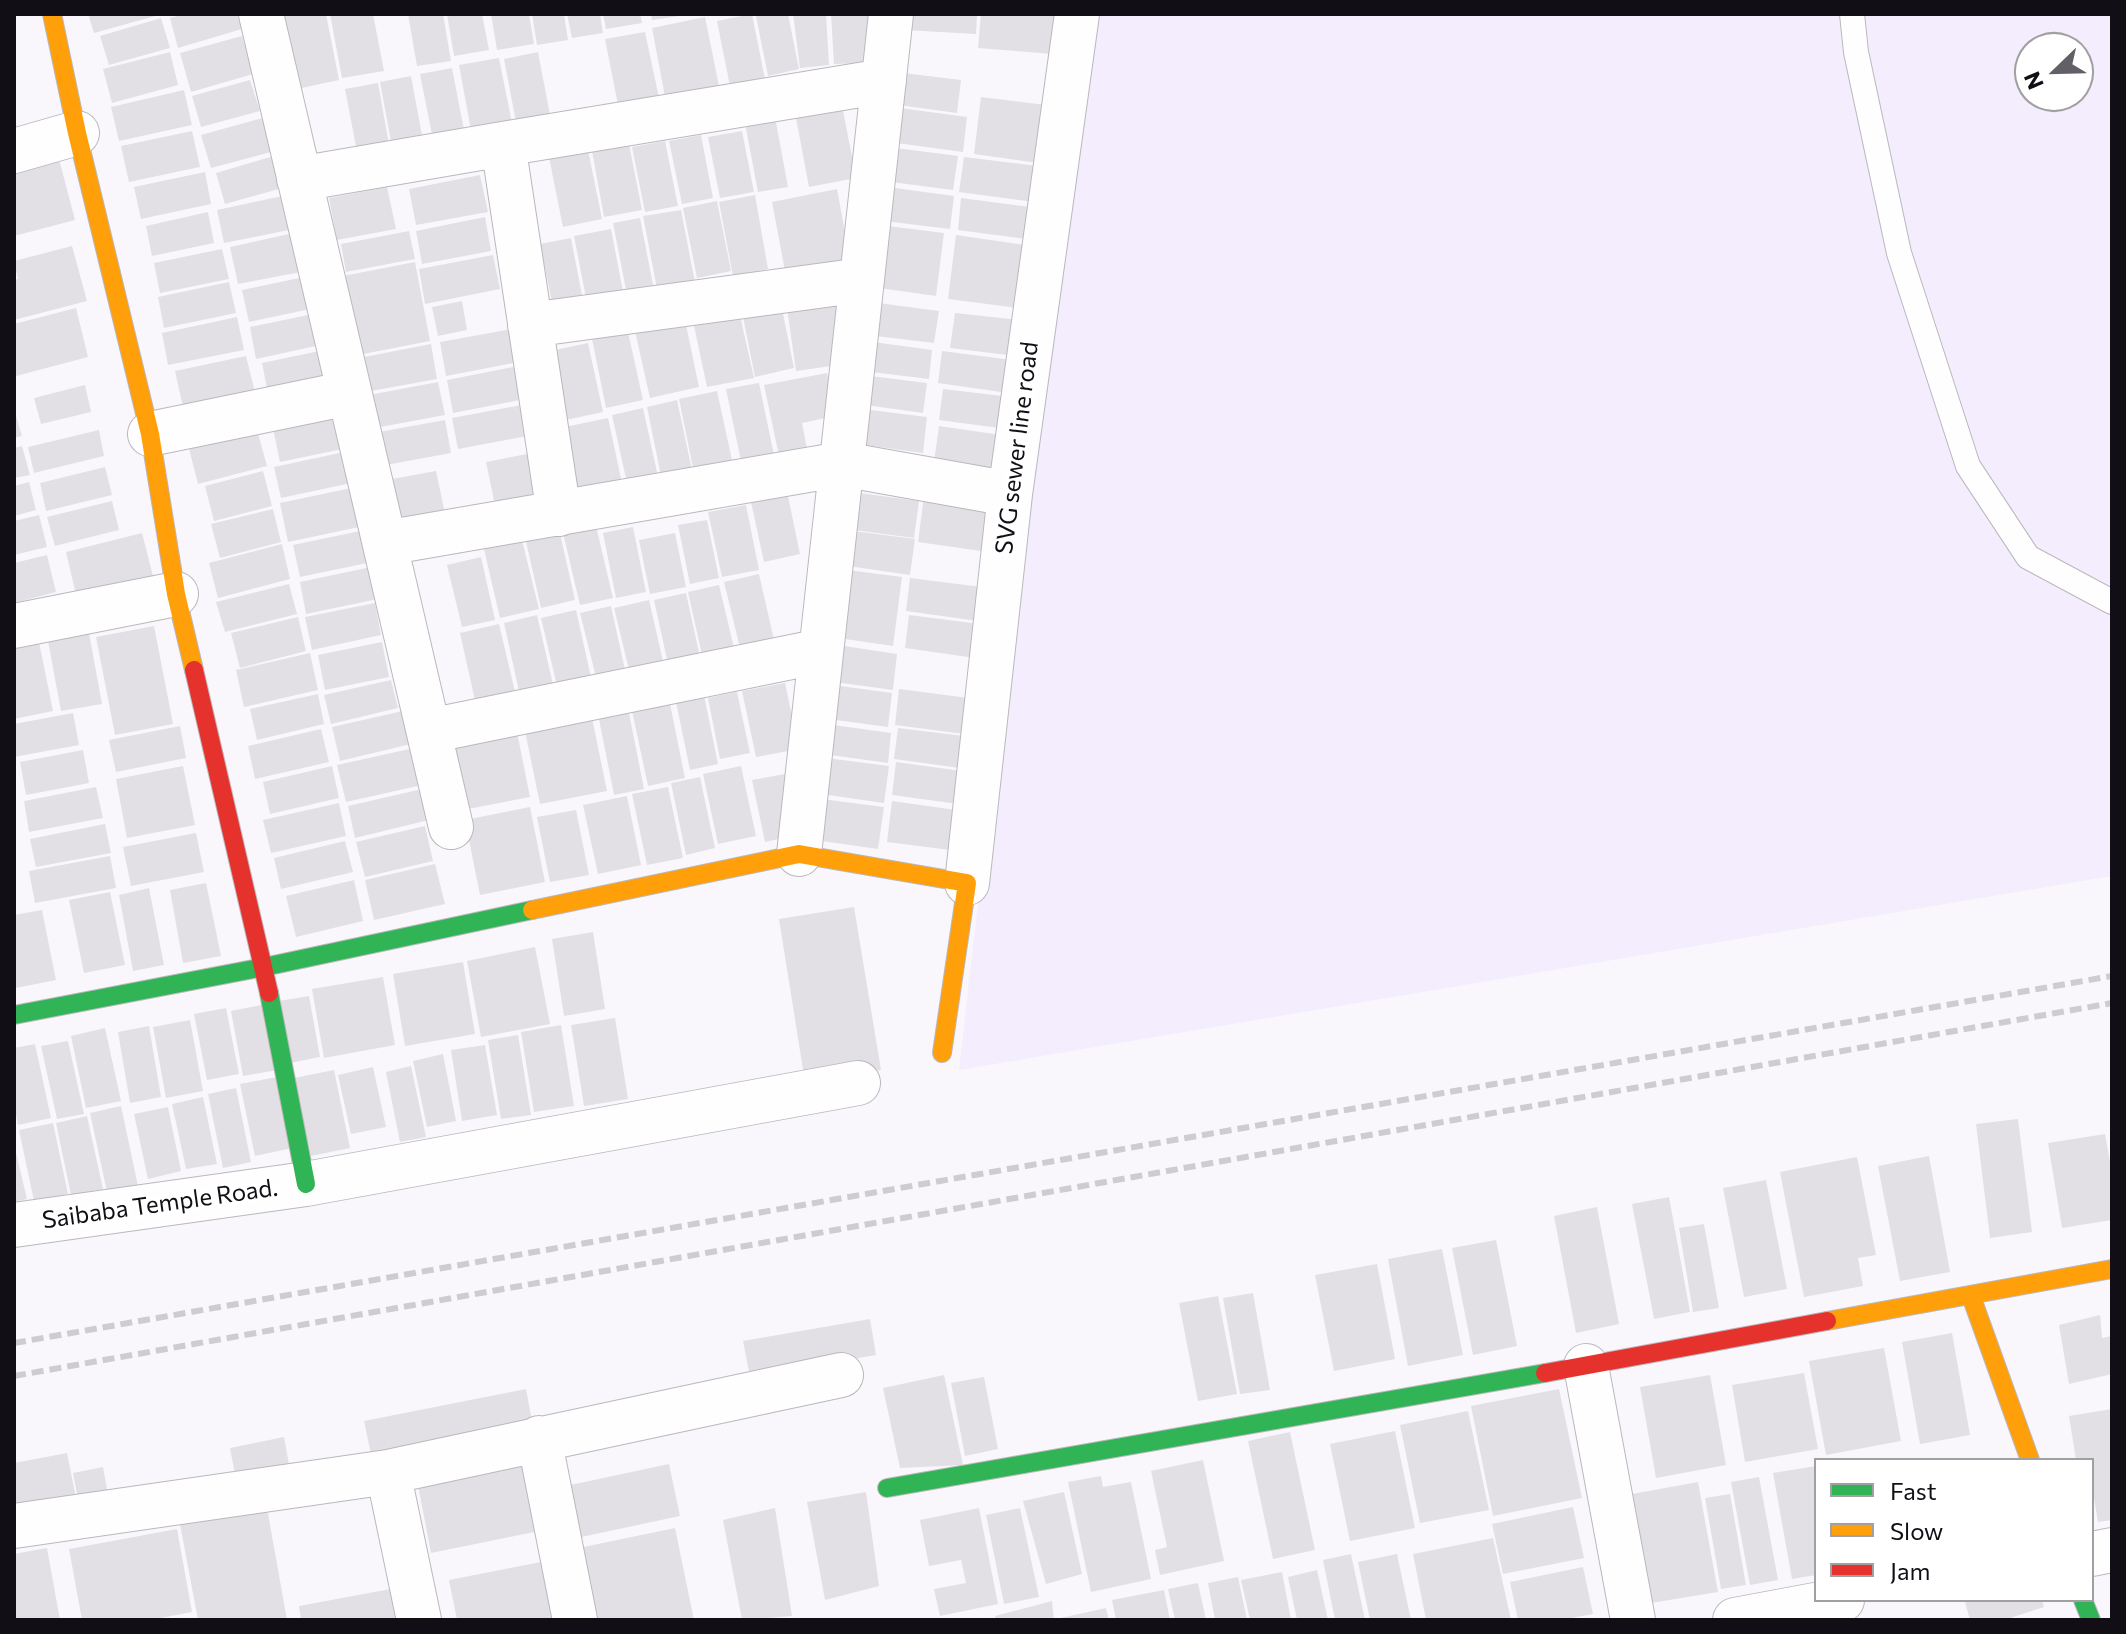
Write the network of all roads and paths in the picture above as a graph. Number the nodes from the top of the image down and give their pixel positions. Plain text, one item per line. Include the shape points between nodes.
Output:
1 (52, 14) edge
2 (261, 14) edge
3 (891, 14) edge
4 (1077, 14) edge
5 (1852, 14) edge
6 (884, 81) junction
7 (77, 133) junction
8 (503, 144) junction
9 (14, 151) edge
10 (299, 179) junction
11 (862, 280) junction
12 (530, 325) junction
13 (349, 393) junction
14 (150, 434) junction
15 (842, 464) junction
16 (1010, 494) junction
17 (559, 514) junction
18 (385, 543) junction
19 (176, 594) junction
20 (2112, 602) edge
21 (14, 626) edge
22 (821, 651) junction
23 (429, 731) junction
24 (451, 827) dead end
25 (799, 854) junction
26 (967, 883) junction
27 (264, 967) junction
28 (14, 1015) edge
29 (942, 1053) dead end
30 (858, 1083) dead end
31 (306, 1184) junction
32 (14, 1225) edge
33 (2112, 1269) edge
34 (1971, 1296) junction
35 (1586, 1366) junction
36 (841, 1375) dead end
37 (539, 1438) junction
38 (2029, 1458) edge
39 (388, 1472) junction
40 (887, 1488) dead end
41 (14, 1526) edge
42 (1831, 1602) edge
43 (419, 1620) edge
44 (575, 1620) edge
45 (1633, 1620) edge
46 (1735, 1620) edge

1 - 7 street
2 - 10 street
3 - 6 street
4 - 16 street, SVG sewer line road
5 - 20 lane via 1899,253 1968,466 2028,557
6 - 8 street
6 - 11 street
7 - 9 street
7 - 14 street
8 - 10 street
8 - 12 street
10 - 13 street
11 - 12 street
11 - 15 street
12 - 17 street
13 - 14 street
13 - 18 street
14 - 19 street
15 - 16 street
15 - 17 street
15 - 22 street
16 - 26 street, SVG sewer line road
17 - 18 street
18 - 23 street
19 - 21 street
19 - 27 street
22 - 23 street
22 - 25 street
23 - 24 street
25 - 26 street
25 - 27 street
26 - 29 street
27 - 28 street
27 - 31 street
30 - 31 street, Saibaba Temple Road.
31 - 32 street, Saibaba Temple Road.
33 - 34 street
34 - 35 street
34 - 38 street
35 - 40 street
35 - 45 street
36 - 37 street
37 - 39 street
37 - 44 street
39 - 41 street
39 - 43 street
42 - 46 street

